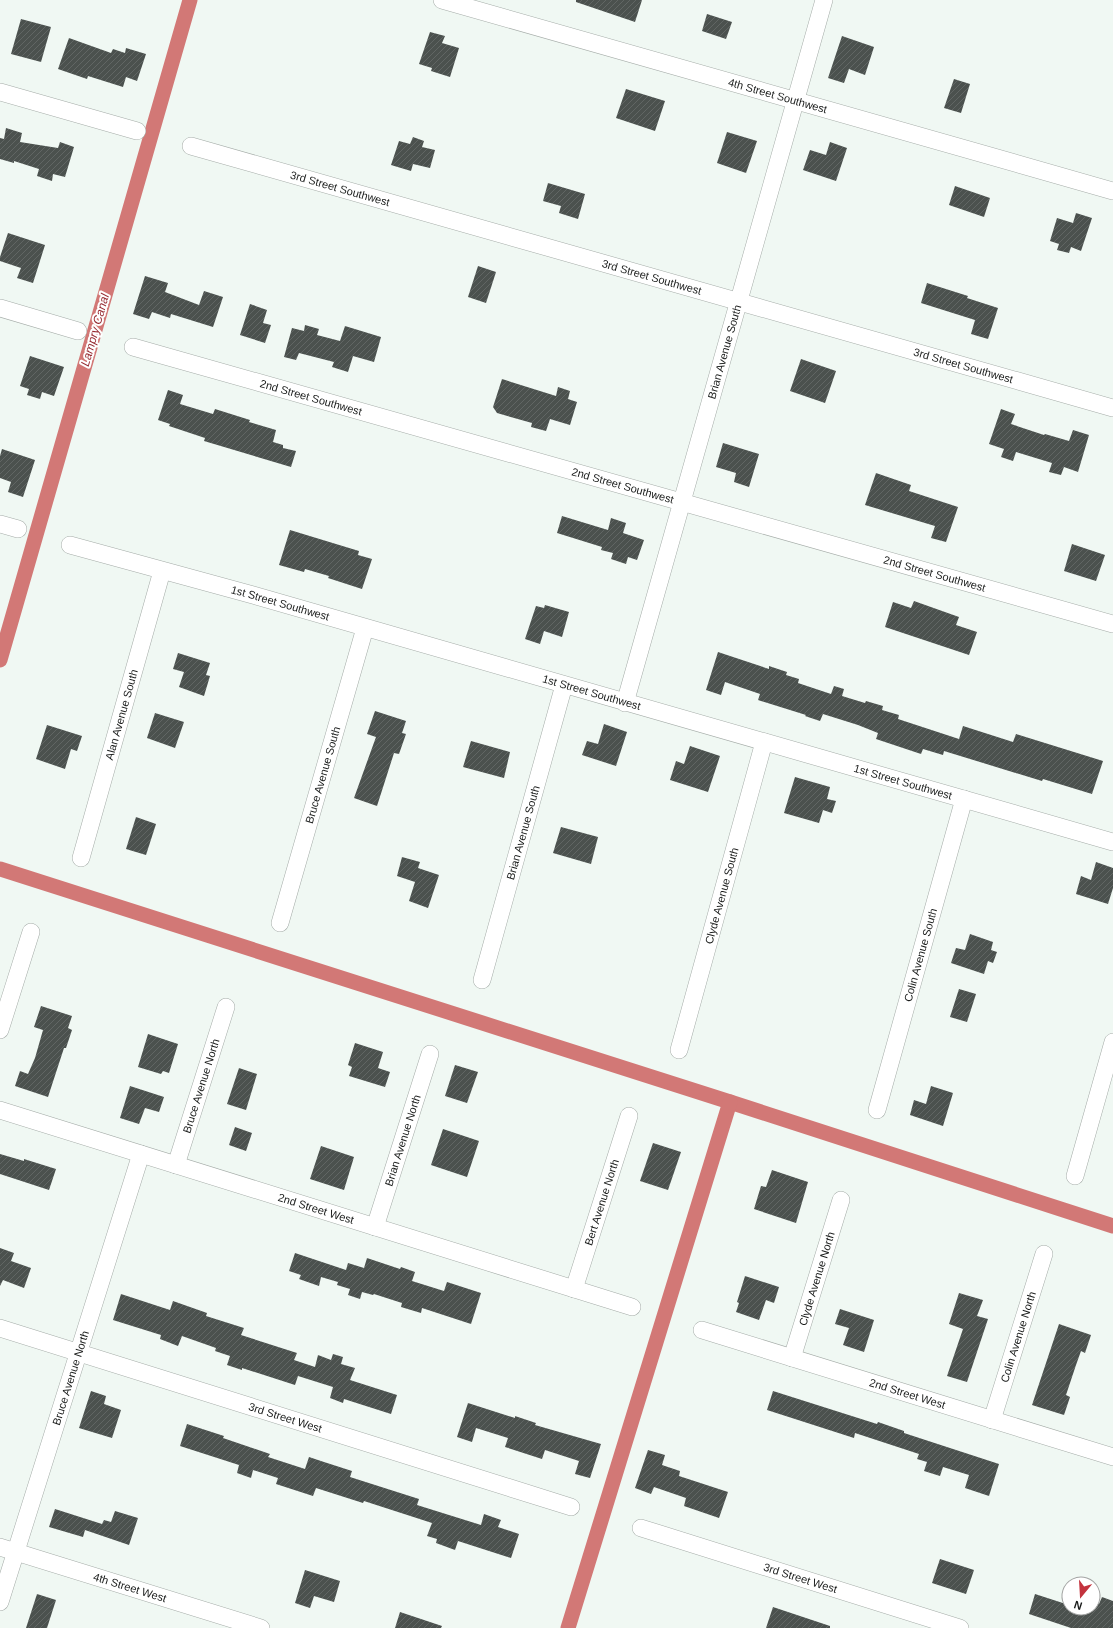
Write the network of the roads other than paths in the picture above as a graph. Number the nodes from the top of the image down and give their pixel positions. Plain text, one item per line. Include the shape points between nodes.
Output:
1 (442, 0) edge
2 (824, 0) edge
3 (0, 92) edge
4 (795, 101) junction
5 (136, 131) dead end
6 (191, 146) dead end
7 (1113, 191) edge
8 (739, 302) junction
9 (0, 308) edge
10 (78, 331) dead end
11 (133, 347) dead end
12 (1113, 408) edge
13 (682, 502) junction
14 (0, 524) edge
15 (18, 529) dead end
16 (70, 545) dead end
17 (162, 571) junction
18 (1113, 624) edge
19 (365, 628) junction
20 (564, 685) junction
21 (625, 703) junction
22 (764, 742) junction
23 (964, 799) junction
24 (1113, 842) edge
25 (81, 858) dead end
26 (280, 923) dead end
27 (31, 932) dead end
28 (482, 980) dead end
29 (226, 1007) dead end
30 (0, 1030) edge
31 (1113, 1042) edge
32 (679, 1050) dead end
33 (430, 1054) dead end
34 (0, 1110) edge
35 (877, 1110) dead end
36 (629, 1116) dead end
37 (141, 1154) junction
38 (176, 1165) junction
39 (1075, 1176) dead end
40 (841, 1200) dead end
41 (375, 1227) junction
42 (1044, 1254) dead end
43 (574, 1289) junction
44 (632, 1307) dead end
45 (0, 1328) edge
46 (702, 1330) dead end
47 (78, 1352) junction
48 (792, 1358) junction
49 (992, 1420) junction
50 (1113, 1457) edge
51 (571, 1507) dead end
52 (641, 1528) dead end
53 (8, 1549) edge
54 (0, 1602) edge
55 (261, 1628) edge
56 (960, 1628) edge

1 - 4 street, 4th Street Southwest
2 - 4 street, Brian Avenue South
3 - 5 street
4 - 7 street, 4th Street Southwest
4 - 8 street, Brian Avenue South
6 - 8 street, 3rd Street Southwest
8 - 12 street, 3rd Street Southwest
8 - 13 street, Brian Avenue South
9 - 10 street
11 - 13 street, 2nd Street Southwest
13 - 18 street, 2nd Street Southwest
13 - 21 street, Brian Avenue South
14 - 15 street
16 - 17 street, 1st Street Southwest
17 - 19 street, 1st Street Southwest
17 - 25 street, Alan Avenue South
19 - 20 street, 1st Street Southwest
19 - 26 street, Bruce Avenue South
20 - 21 street, 1st Street Southwest
20 - 28 street, Brian Avenue South
21 - 22 street, 1st Street Southwest
22 - 23 street, 1st Street Southwest
22 - 32 street, Clyde Avenue South
23 - 24 street, 1st Street Southwest
23 - 35 street, Colin Avenue South
27 - 30 street
29 - 38 street, Bruce Avenue North
31 - 39 street
33 - 41 street, Brian Avenue North
34 - 37 street, 2nd Street West
36 - 43 street, Bert Avenue North
37 - 38 street, 2nd Street West
37 - 47 street, Bruce Avenue North
38 - 41 street, 2nd Street West
40 - 48 street, Clyde Avenue North
41 - 43 street, 2nd Street West
42 - 49 street, Colin Avenue North
43 - 44 street, 2nd Street West
45 - 47 street, 3rd Street West
46 - 48 street, 2nd Street West
47 - 51 street, 3rd Street West
47 - 53 street, Bruce Avenue North
48 - 49 street, 2nd Street West
49 - 50 street, 2nd Street West
52 - 56 street, 3rd Street West
53 - 54 street, Bruce Avenue North
53 - 55 street, 4th Street West

